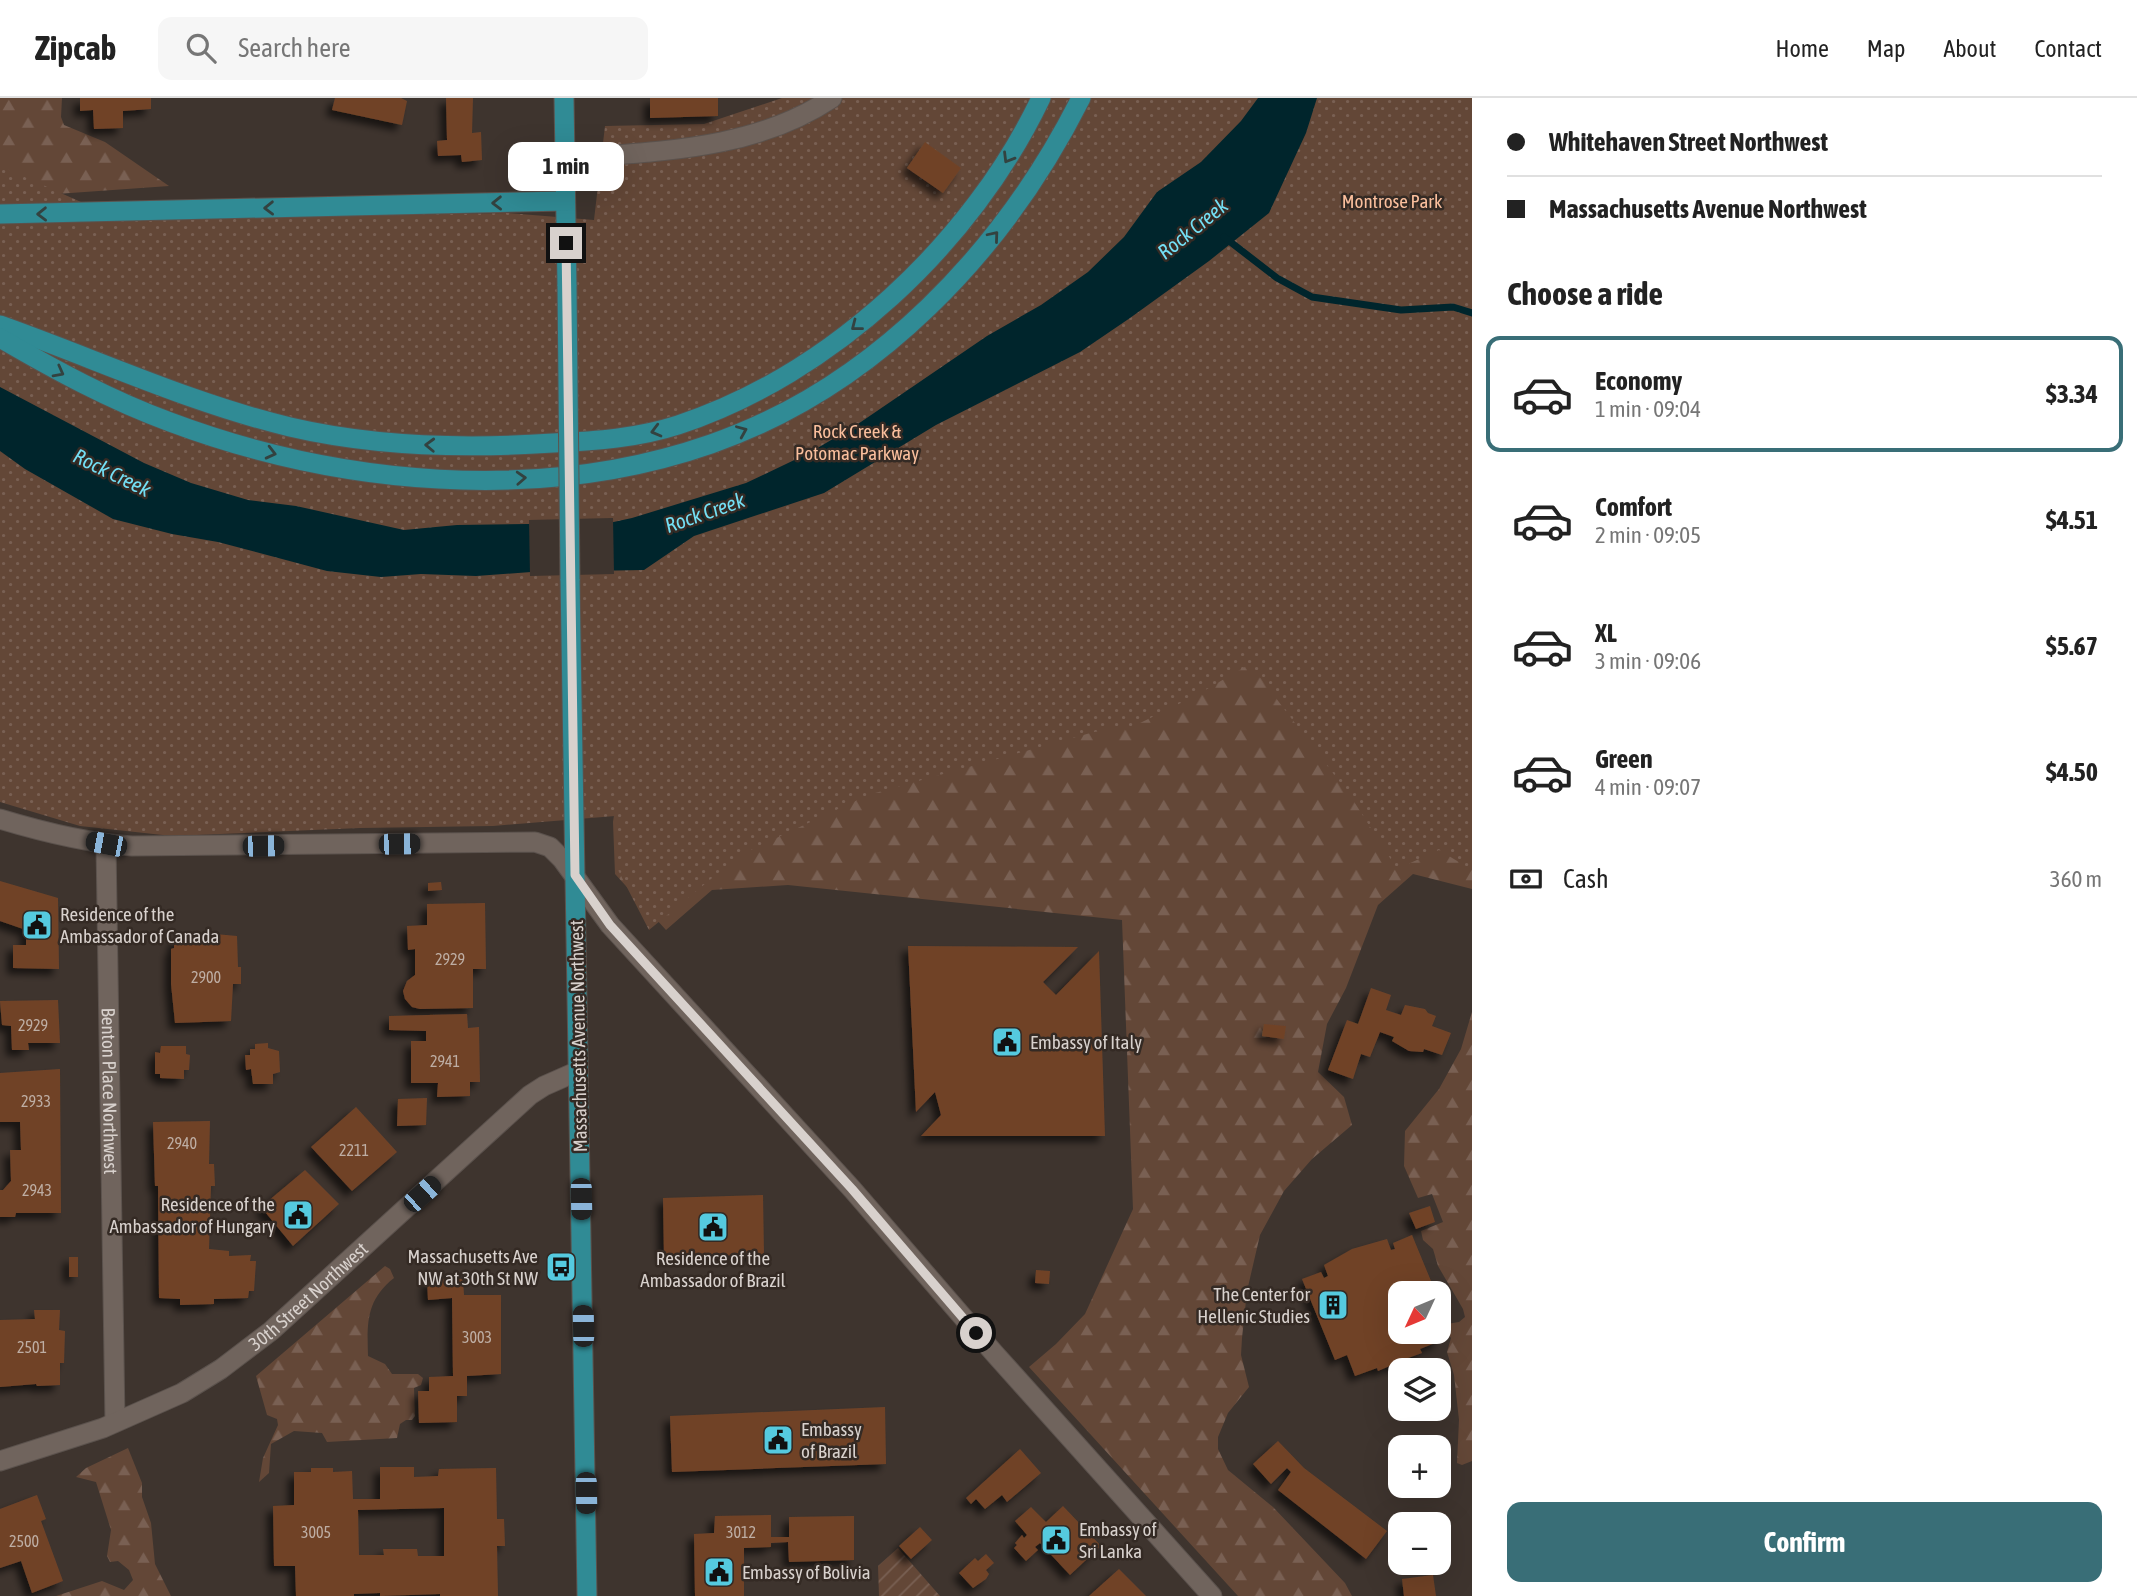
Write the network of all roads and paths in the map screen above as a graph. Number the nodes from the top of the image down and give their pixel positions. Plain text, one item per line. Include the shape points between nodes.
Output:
1 (564, 98) edge
2 (832, 98) edge
3 (1041, 98) edge
4 (1081, 98) edge
5 (564, 159) junction
6 (565, 201) junction
7 (0, 214) edge
8 (0, 325) edge
9 (0, 338) edge
10 (0, 819) edge
11 (106, 844) junction
12 (575, 875) junction
13 (578, 1071) junction
14 (115, 1422) junction
15 (0, 1461) edge
16 (587, 1596) edge
17 (1212, 1596) edge

1 - 5 main road, Massachusetts Avenue Northwest
2 - 5 street via 791,121 730,141
3 -> 8 main road via 980,199 925,263 873,312 820,353 749,395 640,435 469,447 326,434 202,401
9 -> 4 main road via 60,373 171,423 313,463 455,479 518,479 629,467 749,429 824,389 891,341 949,287 1005,222
5 - 6 main road, Massachusetts Avenue Northwest
6 -> 7 main road
6 - 12 main road, Massachusetts Avenue Northwest, bridge
10 - 11 street
11 - 12 street via 535,842 550,846
11 - 14 street, Benton Place Northwest
12 - 13 main road, Massachusetts Avenue Northwest
12 - 17 street via 610,925 852,1189
13 - 14 street, 30th Street Northwest via 530,1095 239,1356 182,1393
13 - 16 main road, Massachusetts Avenue Northwest
14 - 15 street, 30th Street Northwest

